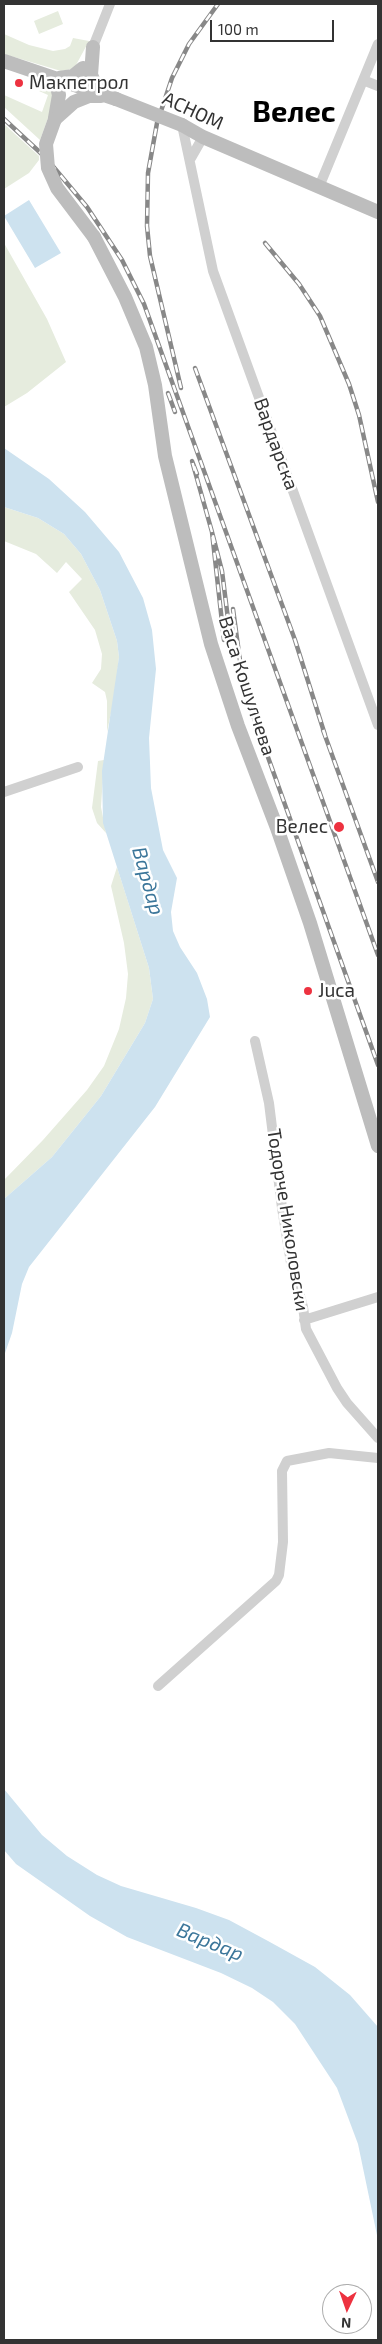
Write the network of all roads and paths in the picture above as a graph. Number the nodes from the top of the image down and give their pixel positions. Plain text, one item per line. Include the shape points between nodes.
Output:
1 (110, 4) edge
2 (378, 44) edge
3 (93, 47) junction
4 (4, 62) edge
5 (82, 68) junction
6 (50, 77) junction
7 (363, 80) junction
8 (73, 85) junction
9 (378, 86) edge
10 (114, 98) junction
11 (55, 119) junction
12 (182, 125) junction
13 (203, 137) junction
14 (191, 158) junction
15 (319, 187) junction
16 (378, 212) edge
17 (378, 725) edge
18 (78, 767) dead end
19 (4, 792) edge
20 (255, 1041) dead end
21 (378, 1146) edge
22 (378, 1297) edge
23 (304, 1320) junction
24 (378, 1438) edge
25 (378, 1458) edge
26 (158, 1686) dead end

1 - 3 street
2 - 7 street
3 - 5 street
3 - 10 main road via 92,79 98,88
4 - 6 main road, АСНОМ
5 - 6 main road via 71,77
5 - 8 street
6 - 8 main road, АСНОМ
6 - 11 main road via 59,95
7 - 9 street
7 - 15 street
8 - 10 main road, АСНОМ
8 - 11 main road
10 - 11 main road via 82,98 70,104
10 - 12 main road, АСНОМ, bridge
11 - 21 main road, Васа Кошулчева, bridge via 47,140 48,168 57,188 94,237 146,347 156,385 165,456 211,644 310,923
12 - 13 main road, АСНОМ
12 - 14 street, Вардарска
13 - 14 street
13 - 15 main road, АСНОМ
14 - 17 street, Вардарска via 213,271
15 - 16 main road, АСНОМ
18 - 19 street
20 - 23 street, Тодорче Николовски via 269,1103 290,1254
22 - 23 street
23 - 24 street, Тодорче Николовски via 337,1388
25 - 26 street via 329,1453 287,1461 282,1471 283,1542 276,1581

